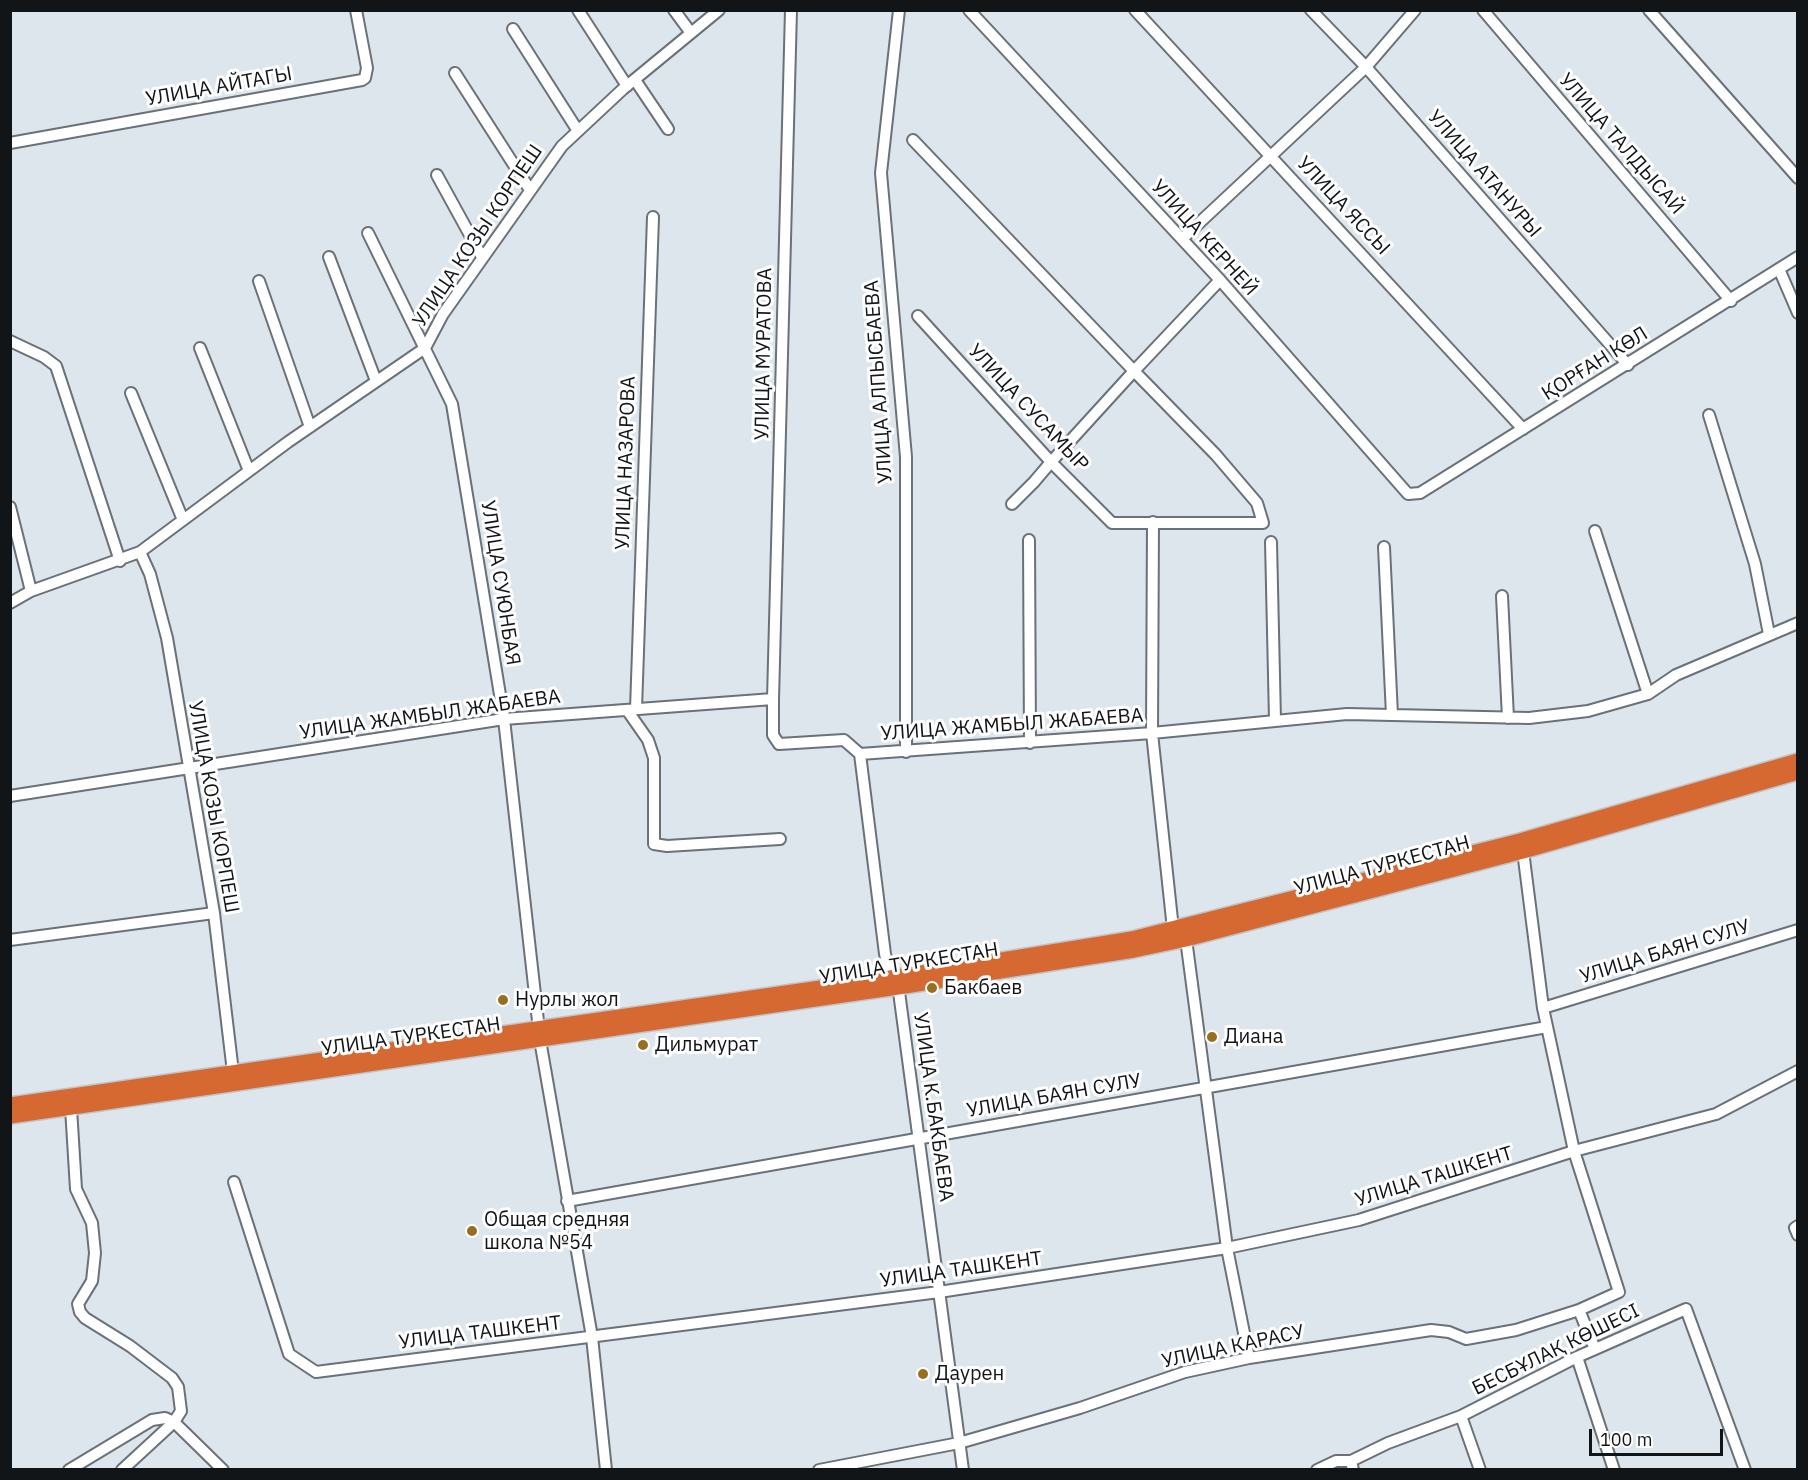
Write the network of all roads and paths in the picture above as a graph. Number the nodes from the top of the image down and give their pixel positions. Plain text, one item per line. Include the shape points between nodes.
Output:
1 (356, 10) edge
2 (578, 10) edge
3 (674, 10) edge
4 (718, 10) edge
5 (791, 10) edge
6 (899, 10) edge
7 (969, 10) edge
8 (1135, 10) edge
9 (1311, 10) edge
10 (1415, 10) edge
11 (1483, 10) edge
12 (1649, 10) edge
13 (513, 29) dead end
14 (692, 33) junction
15 (1366, 67) junction
16 (455, 73) dead end
17 (631, 83) junction
18 (668, 129) dead end
19 (578, 131) junction
20 (913, 140) dead end
21 (10, 143) edge
22 (1273, 157) junction
23 (436, 175) dead end
24 (1797, 178) edge
25 (530, 190) junction
26 (652, 217) dead end
27 (368, 233) dead end
28 (1182, 239) junction
29 (329, 257) dead end
30 (482, 257) junction
31 (1797, 257) edge
32 (1779, 268) junction
33 (1220, 280) junction
34 (259, 281) dead end
35 (1731, 301) junction
36 (1797, 313) edge
37 (918, 316) dead end
38 (10, 341) edge
39 (200, 348) dead end
40 (425, 348) junction
41 (1628, 365) junction
42 (1134, 371) junction
43 (376, 381) junction
44 (130, 393) dead end
45 (1710, 415) dead end
46 (310, 427) junction
47 (1523, 429) junction
48 (1051, 462) junction
49 (249, 471) junction
50 (1408, 494) joint
51 (1012, 504) dead end
52 (10, 507) edge
53 (183, 520) junction
54 (1153, 522) junction
55 (1595, 531) dead end
56 (1029, 540) dead end
57 (1271, 542) dead end
58 (1384, 547) dead end
59 (140, 552) junction
60 (120, 561) junction
61 (31, 591) junction
62 (1502, 596) dead end
63 (10, 603) edge
64 (1797, 623) edge
65 (1769, 634) junction
66 (1648, 694) junction
67 (773, 699) junction
68 (632, 710) junction
69 (1392, 715) junction
70 (1508, 718) junction
71 (504, 719) junction
72 (1275, 720) junction
73 (1152, 733) junction
74 (1030, 743) junction
75 (906, 752) junction
76 (860, 754) junction
77 (1797, 761) edge
78 (187, 768) junction
79 (1797, 772) edge
80 (10, 795) edge
81 (780, 839) dead end
82 (1523, 851) junction
83 (214, 913) junction
84 (1173, 929) junction
85 (1797, 930) edge
86 (1186, 939) junction
87 (10, 940) edge
88 (898, 982) junction
89 (1543, 1008) junction
90 (1547, 1027) junction
91 (540, 1035) junction
92 (1797, 1071) edge
93 (233, 1072) junction
94 (1204, 1089) junction
95 (10, 1104) edge
96 (71, 1108) junction
97 (10, 1116) edge
98 (918, 1137) junction
99 (1574, 1151) junction
100 (234, 1182) dead end
101 (567, 1201) junction
102 (1227, 1248) junction
103 (939, 1292) junction
104 (1579, 1310) junction
105 (592, 1337) junction
106 (1595, 1349) junction
107 (1577, 1357) junction
108 (1249, 1358) junction
109 (1461, 1416) junction
110 (174, 1422) junction
111 (959, 1443) junction
112 (1352, 1466) edge
113 (69, 1470) edge
114 (122, 1470) edge
115 (223, 1470) edge
116 (606, 1470) edge
117 (819, 1470) edge
118 (963, 1470) edge
119 (1317, 1470) edge
120 (1480, 1470) edge
121 (1614, 1470) edge
122 (1745, 1470) edge

1 - 21 street, УЛИЦА АЙТАГЫ via 368,68 362,80
2 - 17 street
3 - 14 street
4 - 14 street, УЛИЦА КОЗЫ КОРПЕШ
5 - 67 street, УЛИЦА МУРАТОВА
6 - 75 street, УЛИЦА АЛПЫСБАЕВА via 880,173 906,457
7 - 28 street, УЛИЦА КЕРНЕЙ
8 - 22 street, УЛИЦА ЯССЫ
9 - 15 street, УЛИЦА АТАНУРЫ
10 - 15 street
11 - 35 street, УЛИЦА ТАЛДЫСАЙ
12 - 24 street
13 - 19 street
14 - 17 street, УЛИЦА КОЗЫ КОРПЕШ
15 - 22 street
15 - 41 street, УЛИЦА АТАНУРЫ
16 - 25 street
17 - 18 street
17 - 19 street, УЛИЦА КОЗЫ КОРПЕШ
19 - 25 street, УЛИЦА КОЗЫ КОРПЕШ
20 - 42 street
22 - 28 street
22 - 47 street, УЛИЦА ЯССЫ
23 - 30 street
25 - 30 street, УЛИЦА КОЗЫ КОРПЕШ
26 - 68 street, УЛИЦА НАЗАРОВА
27 - 40 street, УЛИЦА СУЮНБАЯ
28 - 33 street, УЛИЦА КЕРНЕЙ
29 - 43 street
30 - 40 street, УЛИЦА КОЗЫ КОРПЕШ
31 - 32 street, ҚОРҒАН КӨЛ
32 - 35 street, ҚОРҒАН КӨЛ
32 - 36 street
33 - 42 street
33 - 50 street, УЛИЦА КЕРНЕЙ
34 - 46 street
35 - 41 street, ҚОРҒАН КӨЛ
37 - 48 street, УЛИЦА СУСАМЫР
38 - 60 street via 57,366
39 - 49 street
40 - 43 street, УЛИЦА КОЗЫ КОРПЕШ
40 - 71 street, УЛИЦА СУЮНБАЯ via 452,404
41 - 47 street, ҚОРҒАН КӨЛ
42 - 48 street
42 - 54 street via 1216,454 1257,503 1263,523
43 - 46 street, УЛИЦА КОЗЫ КОРПЕШ
44 - 53 street
45 - 65 street via 1755,564
46 - 49 street, УЛИЦА КОЗЫ КОРПЕШ
47 - 50 street, ҚОРҒАН КӨЛ via 1420,493
48 - 51 street
48 - 54 street, УЛИЦА СУСАМЫР via 1112,523
49 - 53 street, УЛИЦА КОЗЫ КОРПЕШ
52 - 61 street
53 - 59 street, УЛИЦА КОЗЫ КОРПЕШ
54 - 73 street
55 - 66 street
56 - 74 street
57 - 72 street
58 - 69 street
59 - 60 street, УЛИЦА КОЗЫ КОРПЕШ
59 - 78 street, УЛИЦА КОЗЫ КОРПЕШ via 150,574 166,638
60 - 61 street, УЛИЦА КОЗЫ КОРПЕШ
61 - 63 street, УЛИЦА КОЗЫ КОРПЕШ
62 - 70 street
64 - 65 street, УЛИЦА ЖАМБЫЛ ЖАБАЕВА
65 - 66 street, УЛИЦА ЖАМБЫЛ ЖАБАЕВА via 1676,675
66 - 70 street, УЛИЦА ЖАМБЫЛ ЖАБАЕВА via 1588,711
67 - 68 street, УЛИЦА ЖАМБЫЛ ЖАБАЕВА
67 - 76 street, УЛИЦА ЖАМБЫЛ ЖАБАЕВА via 773,735 779,744 844,740
68 - 71 street, УЛИЦА ЖАМБЫЛ ЖАБАЕВА
68 - 81 street via 654,759 654,844
69 - 70 street, УЛИЦА ЖАМБЫЛ ЖАБАЕВА
69 - 72 street, УЛИЦА ЖАМБЫЛ ЖАБАЕВА
71 - 78 street, УЛИЦА ЖАМБЫЛ ЖАБАЕВА
71 - 91 street, УЛИЦА СУЮНБАЯ
72 - 73 street, УЛИЦА ЖАМБЫЛ ЖАБАЕВА
73 - 74 street, УЛИЦА ЖАМБЫЛ ЖАБАЕВА
73 - 84 street
74 - 75 street, УЛИЦА ЖАМБЫЛ ЖАБАЕВА
75 - 76 street, УЛИЦА ЖАМБЫЛ ЖАБАЕВА
76 - 88 street, УЛИЦА К.БАКБАЕВА via 885,954 889,971
77 - 84 highway, УЛИЦА ТУРКЕСТАН via 1520,841
78 - 80 street, УЛИЦА ЖАМБЫЛ ЖАБАЕВА
78 - 83 street, УЛИЦА КОЗЫ КОРПЕШ
79 - 82 highway, УЛИЦА ТУРКЕСТАН
82 - 86 highway, УЛИЦА ТУРКЕСТАН
82 - 89 street
83 - 87 street
83 - 93 street, УЛИЦА КОЗЫ КОРПЕШ
84 - 88 highway, УЛИЦА ТУРКЕСТАН
85 - 89 street, УЛИЦА БАЯН СУЛУ
86 - 88 highway, УЛИЦА ТУРКЕСТАН
86 - 94 street
88 - 91 highway, УЛИЦА ТУРКЕСТАН
88 - 98 street, УЛИЦА К.БАКБАЕВА
89 - 90 street
90 - 94 street, УЛИЦА БАЯН СУЛУ
90 - 99 street
91 - 93 highway, УЛИЦА ТУРКЕСТАН
91 - 96 highway, УЛИЦА ТУРКЕСТАН
91 - 101 street, УЛИЦА СУЮНБАЯ
92 - 99 street, УЛИЦА ТАШКЕНТ via 1716,1114
93 - 95 highway, УЛИЦА ТУРКЕСТАН
94 - 98 street, УЛИЦА БАЯН СУЛУ
94 - 102 street
96 - 97 highway, УЛИЦА ТУРКЕСТАН
96 - 110 street via 76,1189 92,1223 95,1253 92,1281 78,1304 80,1312 172,1378 178,1387 181,1411
98 - 101 street, УЛИЦА БАЯН СУЛУ
98 - 103 street, УЛИЦА К.БАКБАЕВА
99 - 102 street, УЛИЦА ТАШКЕНТ via 1359,1220
99 - 104 street, УЛИЦА КАРАСУ via 1620,1292
100 - 105 street, УЛИЦА ТАШКЕНТ via 289,1354 316,1372
101 - 105 street, УЛИЦА СУЮНБАЯ
102 - 103 street, УЛИЦА ТАШКЕНТ
102 - 108 street
103 - 105 street, УЛИЦА ТАШКЕНТ
103 - 111 street, УЛИЦА К.БАКБАЕВА
104 - 106 street
104 - 108 street, УЛИЦА КАРАСУ via 1516,1330 1466,1339 1431,1330
105 - 116 street, УЛИЦА СУЮНБАЯ
106 - 107 street, БЕСБҰЛАҚ КӨШЕСІ
106 - 122 street, БЕСБҰЛАҚ КӨШЕСІ via 1686,1309
107 - 109 street, БЕСБҰЛАҚ КӨШЕСІ
107 - 121 street
108 - 111 street, УЛИЦА КАРАСУ via 1185,1372
109 - 112 street via 1388,1443
109 - 120 street, БЕСБҰЛАҚ КӨШЕСІ
110 - 113 street via 165,1418 152,1420
110 - 114 street
110 - 115 street
111 - 117 street, УЛИЦА КАРАСУ
111 - 118 street, УЛИЦА К.БАКБАЕВА
112 - 119 street via 1336,1461

